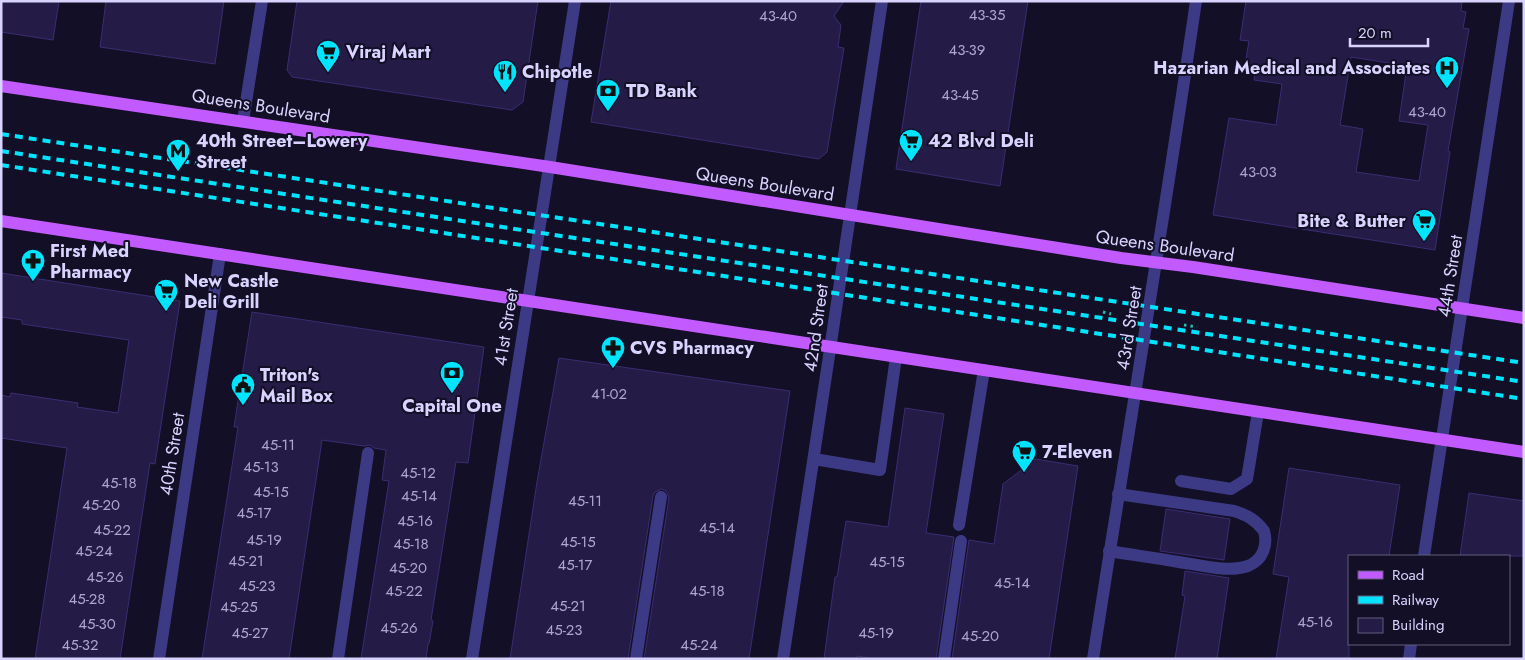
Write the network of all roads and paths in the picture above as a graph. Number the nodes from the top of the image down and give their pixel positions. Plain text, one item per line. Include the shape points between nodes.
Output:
1 (262, 1) edge
2 (575, 1) edge
3 (882, 1) edge
4 (1196, 1) edge
5 (1509, 1) edge
6 (1, 86) edge
7 (243, 121) junction
8 (550, 167) junction
9 (850, 215) junction
10 (1, 221) edge
11 (220, 254) junction
12 (1157, 262) junction
13 (528, 301) junction
14 (1463, 309) junction
15 (1103, 312) dead end
16 (1111, 314) dead end
17 (1524, 318) edge
18 (1184, 326) dead end
19 (1197, 327) dead end
20 (831, 347) junction
21 (896, 357) junction
22 (984, 370) junction
23 (1136, 393) junction
24 (1258, 412) junction
25 (1442, 440) junction
26 (1524, 452) edge
27 (368, 453) dead end
28 (814, 459) junction
29 (1181, 482) dead end
30 (1118, 494) junction
31 (661, 497) dead end
32 (959, 525) dead end
33 (961, 541) dead end
34 (1110, 552) junction
35 (1424, 555) edge
36 (1411, 645) edge
37 (159, 659) edge
38 (338, 659) edge
39 (472, 659) edge
40 (636, 659) edge
41 (783, 659) edge
42 (944, 659) edge
43 (1093, 659) edge
44 (1409, 659) edge

1 - 7 street
2 - 8 street, 41st Street
3 - 9 street, 42nd Street
4 - 12 street, 43rd Street
5 - 14 street, 44th Street
6 - 7 main road, Queens Boulevard
7 - 8 main road, Queens Boulevard
8 - 9 main road, Queens Boulevard
8 - 13 street, 41st Street
9 - 12 main road, Queens Boulevard
9 - 20 street, 42nd Street
10 - 11 main road
11 - 13 main road
11 - 37 street, 40th Street
12 - 14 main road, Queens Boulevard
12 - 23 street, 43rd Street
13 - 20 main road
13 - 39 street, 41st Street
14 - 17 main road, Queens Boulevard
14 - 25 street, 44th Street
15 - 16 path
18 - 19 path
20 - 21 main road
20 - 28 street, 42nd Street
21 - 22 main road
21 - 28 street via 880,470
22 - 23 main road
22 - 32 street
23 - 24 main road
23 - 30 street, 43rd Street
24 - 25 main road
24 - 29 street via 1247,479 1231,489
25 - 26 main road
25 - 35 street, 44th Street
27 - 38 street
28 - 41 street, 42nd Street
30 - 34 street, 43rd Street
30 - 34 street via 1243,514 1252,518 1264,531 1265,546 1256,562 1236,568
31 - 40 street
33 - 42 street
34 - 43 street, 43rd Street
36 - 44 street

